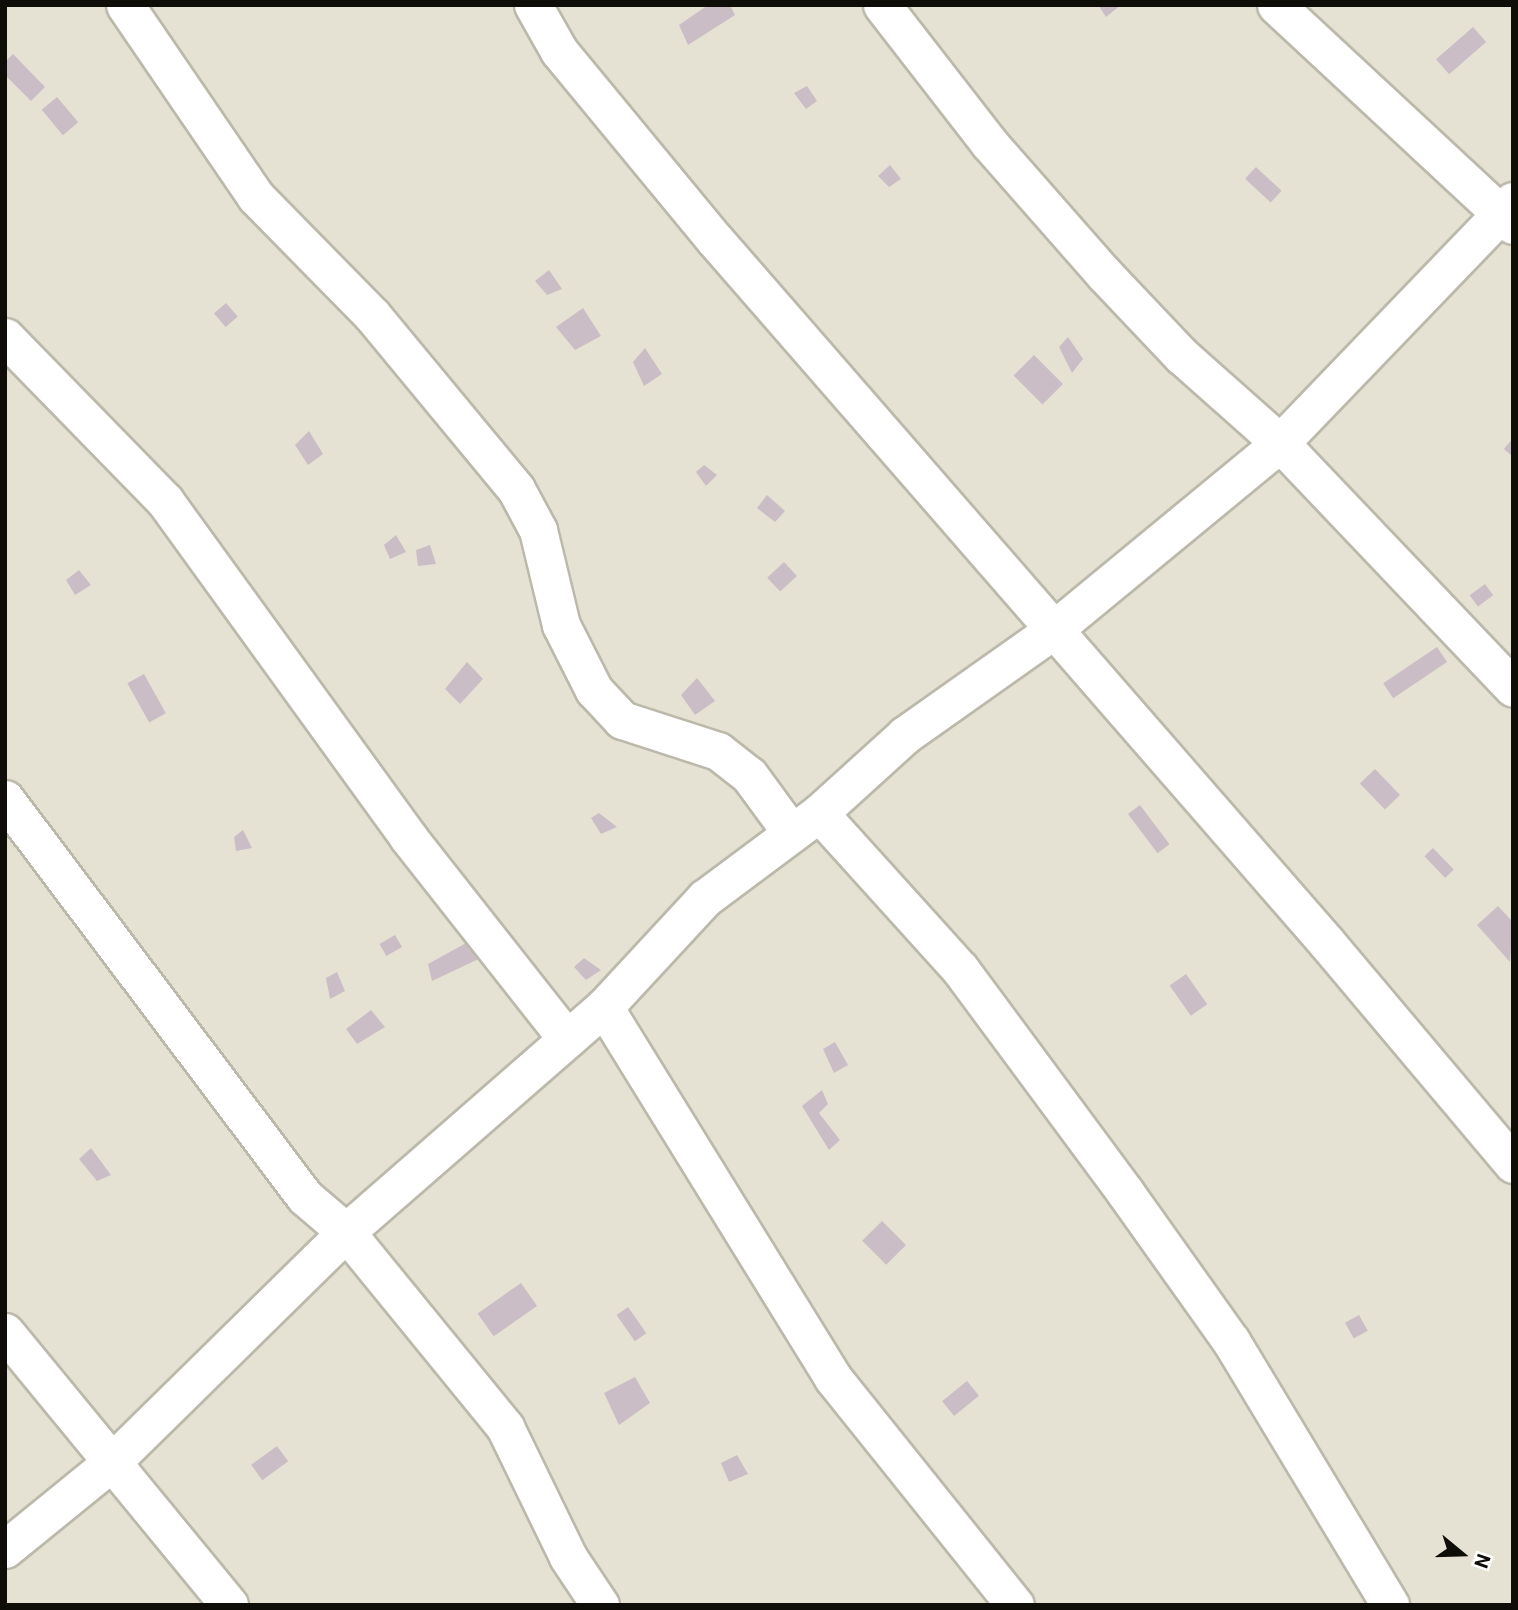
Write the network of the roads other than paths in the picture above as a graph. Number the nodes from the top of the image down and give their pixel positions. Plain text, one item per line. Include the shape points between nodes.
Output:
1 (125, 5) edge
2 (533, 5) edge
3 (882, 5) edge
4 (1276, 5) edge
5 (1509, 213) edge
6 (5, 337) edge
7 (1280, 443) junction
8 (1052, 631) junction
9 (1508, 673) edge
10 (5, 799) edge
11 (804, 822) junction
12 (604, 1007) junction
13 (567, 1039) junction
14 (1513, 1164) edge
15 (346, 1232) junction
16 (5, 1332) edge
17 (111, 1463) junction
18 (5, 1549) edge
19 (229, 1605) edge
20 (600, 1605) edge
21 (1015, 1605) edge
22 (1391, 1605) edge

1 - 11 street via 256,197 372,314 516,489 538,530 561,625 594,690 622,720 718,751
2 - 8 street via 559,51 715,240
3 - 7 street via 1059,224 1182,356
4 - 5 street
5 - 7 street
6 - 13 street via 165,501 408,837
7 - 8 street
7 - 9 street
8 - 11 street via 905,734
8 - 14 street via 1327,943
10 - 15 street via 304,1197
11 - 12 street via 705,898
11 - 22 street via 960,970 1231,1341
12 - 13 street
12 - 21 street via 833,1378
13 - 15 street
15 - 17 street
15 - 20 street via 505,1427 568,1557
16 - 17 street
17 - 18 street
17 - 19 street

